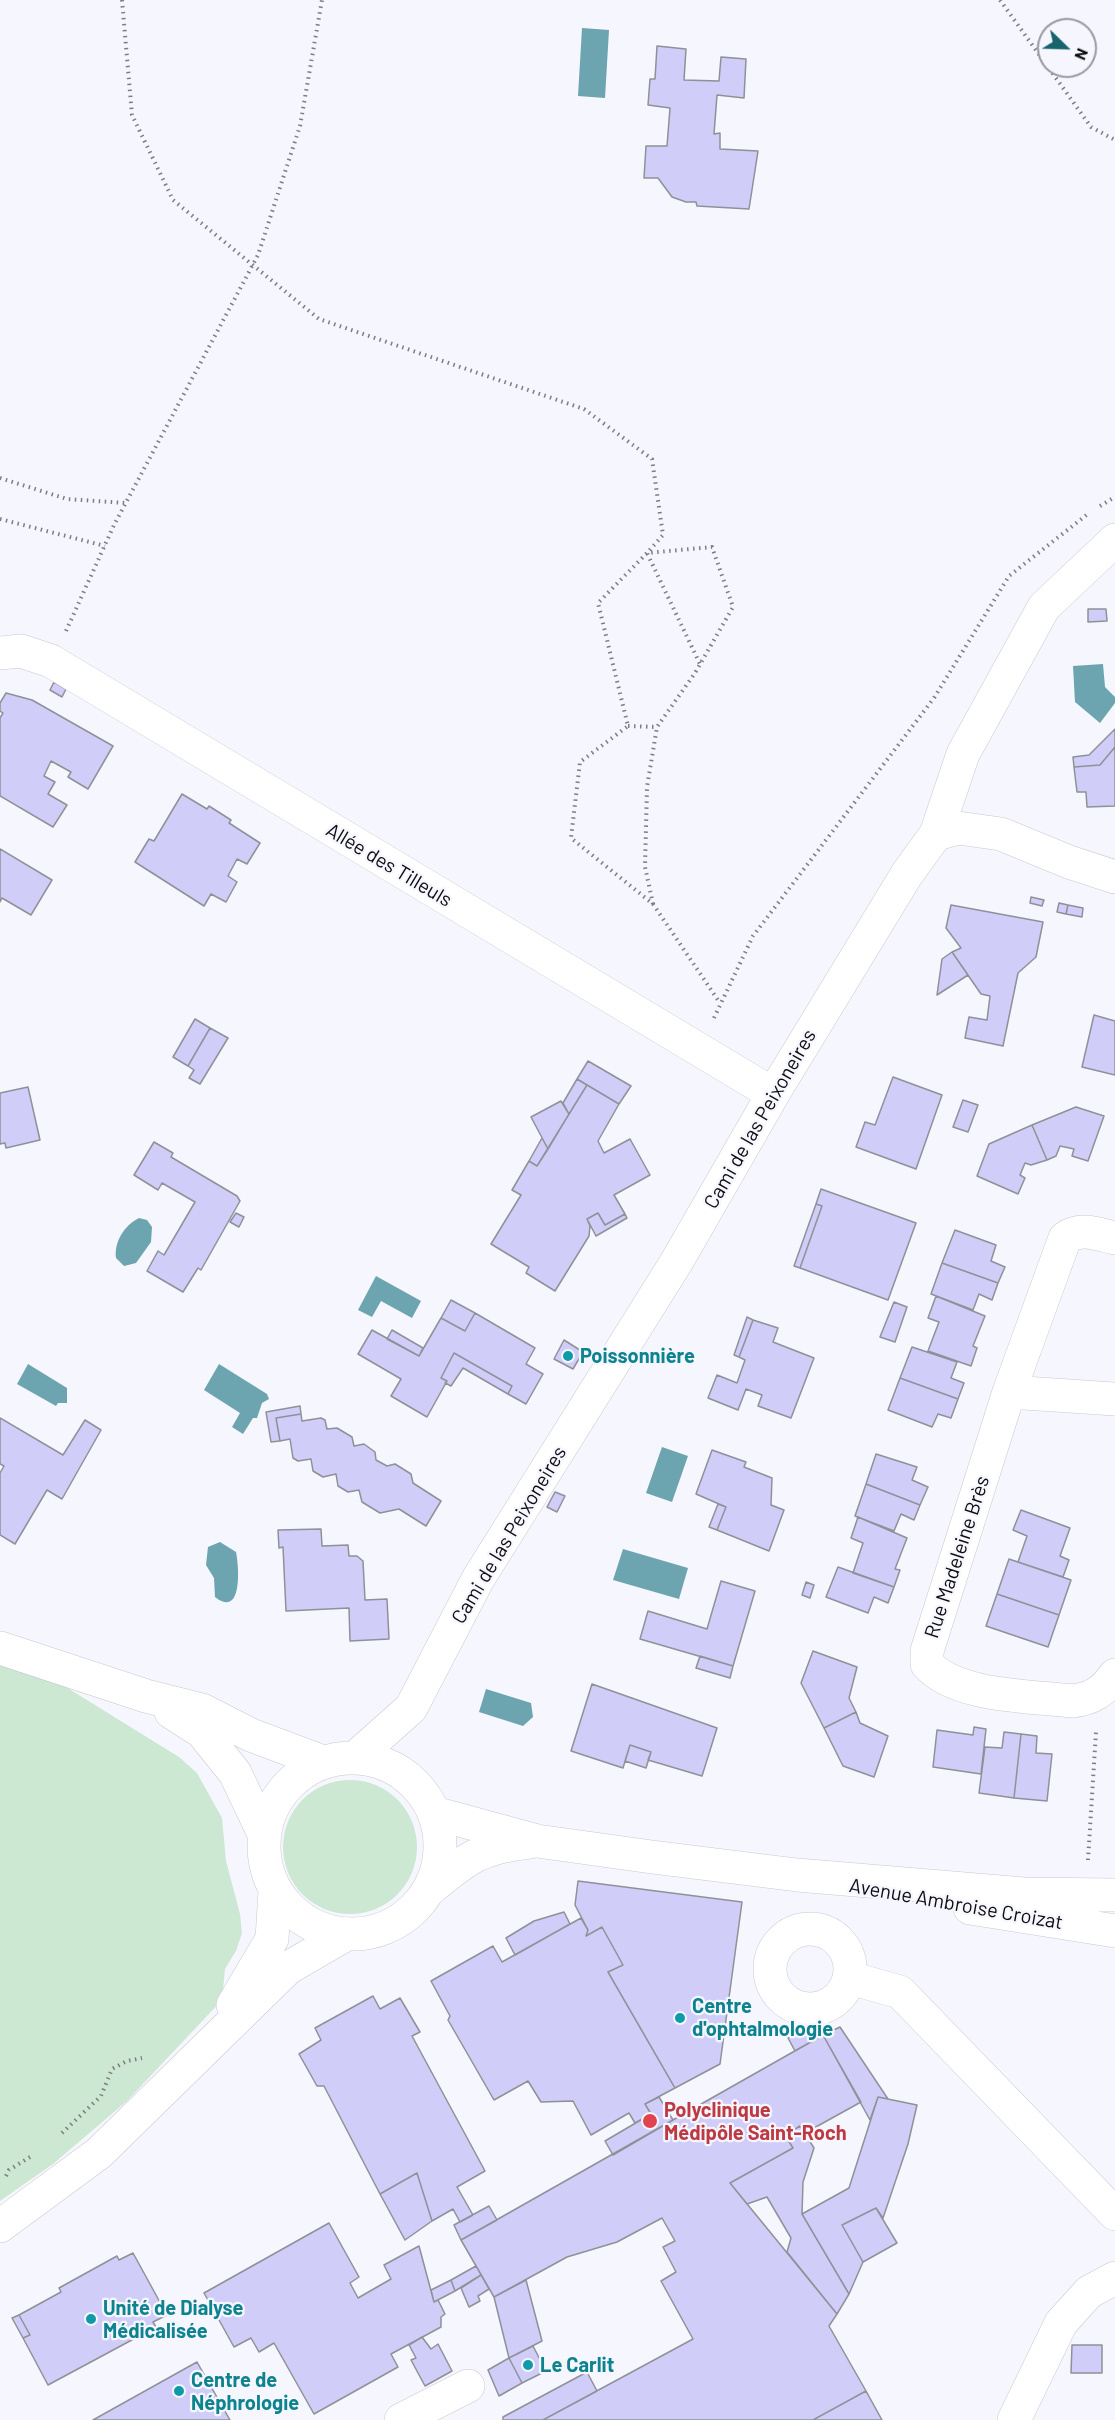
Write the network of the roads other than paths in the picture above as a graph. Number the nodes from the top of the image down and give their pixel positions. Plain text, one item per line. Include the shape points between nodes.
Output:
1 (1115, 540) edge
2 (0, 653) edge
3 (936, 834) junction
4 (1115, 877) edge
5 (773, 1094) junction
6 (1115, 1238) edge
7 (1010, 1392) junction
8 (1115, 1399) edge
9 (0, 1648) edge
10 (1107, 1684) edge
11 (147, 1696) junction
12 (411, 1708) junction
13 (356, 1757) junction
14 (323, 1762) junction
15 (402, 1773) junction
16 (434, 1813) junction
17 (264, 1834) junction
18 (537, 1841) junction
19 (797, 1875) junction
20 (430, 1888) junction
21 (275, 1892) junction
22 (1100, 1895) edge
23 (1115, 1931) edge
24 (345, 1935) junction
25 (850, 1978) dead end
26 (184, 2072) junction
27 (1115, 2214) edge
28 (0, 2226) edge
29 (1115, 2278) edge
30 (468, 2386) dead end
31 (401, 2420) edge
32 (1014, 2420) edge

1 - 3 street, Cami de las Peixoneires via 1044,607 963,754
2 - 5 street, Allée des Tilleuls via 21,651 51,661
3 - 4 street via 958,828 1001,834
3 - 5 street, Cami de las Peixoneires via 907,874
5 - 12 street, Cami de las Peixoneires via 677,1261 478,1579
6 - 7 street, Rue Madeleine Brès via 1086,1231 1065,1238
7 - 8 street
7 - 10 street, Rue Madeleine Brès via 927,1651 927,1664 936,1674 965,1688 1072,1701 1087,1700
9 - 11 street
11 - 14 street via 202,1710 251,1735
11 - 17 street via 202,1732 235,1773
12 - 13 street, Cami de las Peixoneires
12 - 15 street, Cami de las Peixoneires
13 - 14 street
13 - 15 street via 380,1762
14 - 17 street via 284,1789 271,1810
15 - 16 street via 421,1790
16 - 18 street, Avenue Ambroise Croizat
16 - 20 street via 440,1838 438,1864
17 - 21 street via 264,1863
18 - 19 street, Avenue Ambroise Croizat
18 - 20 street, Avenue Ambroise Croizat via 497,1845 463,1861
19 - 22 street, Avenue Ambroise Croizat via 1024,1894
19 - 23 street, Avenue Ambroise Croizat via 1027,1919
20 - 24 street via 415,1909 394,1924 370,1933
21 - 24 street via 293,1913 317,1928
21 - 26 street via 272,1939 245,1989
24 - 26 street via 288,1968
25 - 27 street via 900,1992
26 - 28 street via 99,2153
29 - 32 street via 1089,2292 1061,2324
30 - 31 street

